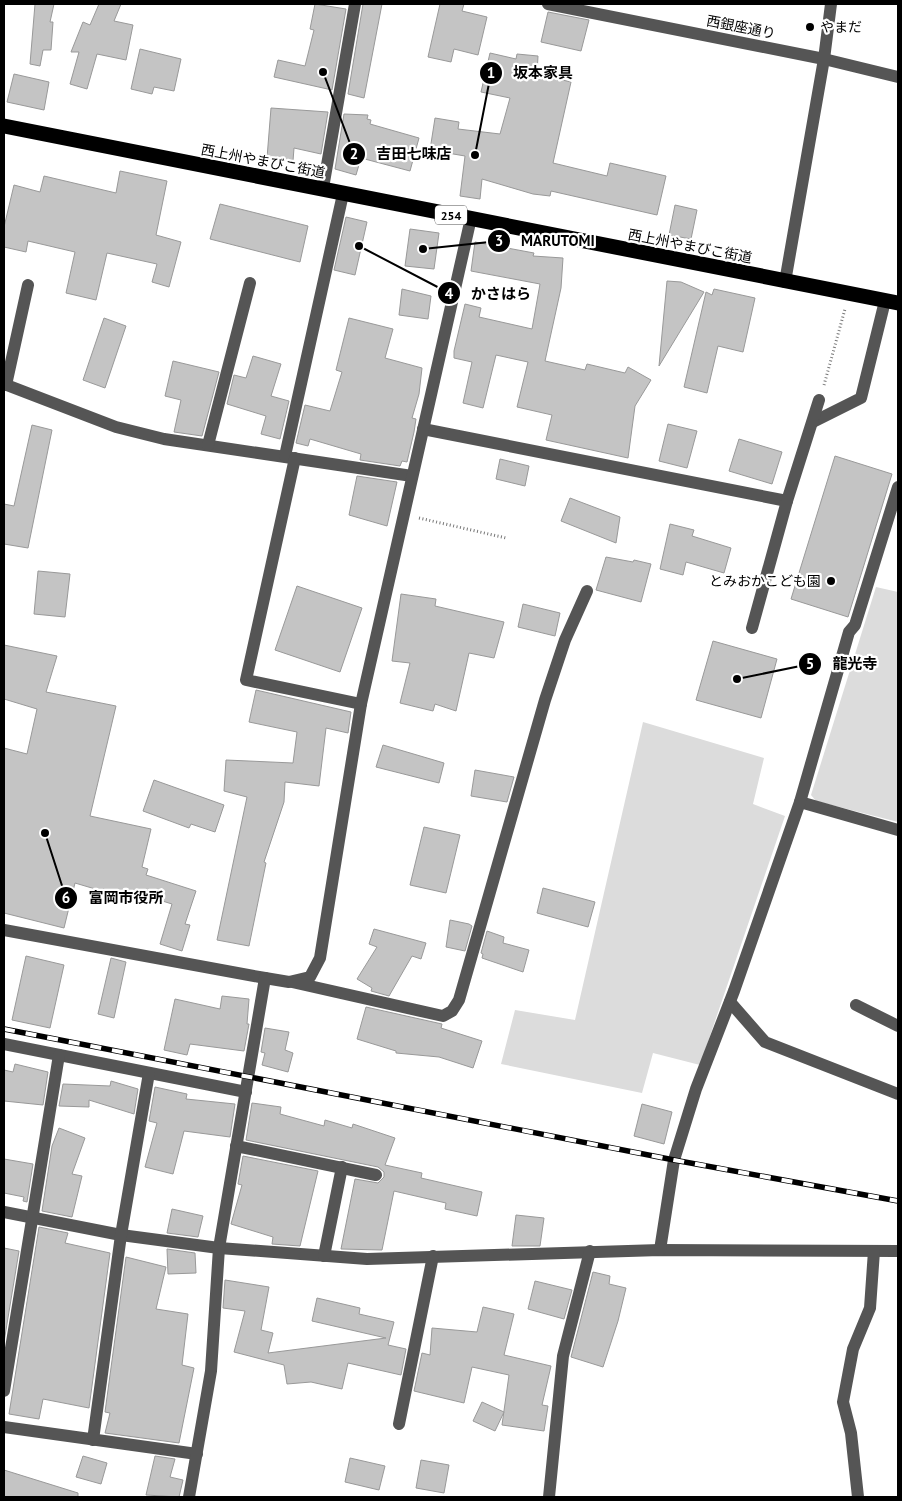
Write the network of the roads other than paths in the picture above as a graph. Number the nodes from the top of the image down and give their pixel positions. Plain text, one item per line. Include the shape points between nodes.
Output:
1 (355, 4) edge
2 (548, 4) edge
3 (831, 4) edge
4 (824, 59) junction
5 (898, 77) edge
6 (4, 126) edge
7 (323, 188) junction
8 (344, 194) junction
9 (471, 218) junction
10 (785, 282) junction
11 (250, 283) dead end
12 (28, 285) dead end
13 (892, 302) edge
14 (5, 385) edge
15 (819, 400) road end
16 (813, 422) junction
17 (423, 429) junction
18 (208, 445) junction
19 (290, 457) junction
20 (412, 476) junction
21 (898, 487) edge
22 (787, 501) junction
23 (587, 591) dead end
24 (752, 628) dead end
25 (361, 704) junction
26 (800, 802) junction
27 (898, 830) edge
28 (4, 930) edge
29 (265, 978) junction
30 (289, 982) junction
31 (730, 1002) junction
32 (856, 1005) dead end
33 (898, 1026) edge
34 (4, 1044) edge
35 (60, 1056) junction
36 (149, 1073) junction
37 (246, 1092) junction
38 (898, 1094) edge
39 (236, 1146) junction
40 (342, 1168) junction
41 (376, 1175) dead end
42 (4, 1212) edge
43 (32, 1217) junction
44 (121, 1235) junction
45 (219, 1248) junction
46 (660, 1250) junction
47 (590, 1251) junction
48 (874, 1251) junction
49 (898, 1251) edge
50 (324, 1256) junction
51 (433, 1256) junction
52 (4, 1391) edge
53 (399, 1424) dead end
54 (4, 1427) edge
55 (93, 1440) junction
56 (197, 1454) junction
57 (189, 1497) edge
58 (549, 1497) edge
59 (858, 1497) edge

1 - 7 street
2 - 4 street, 西銀座通り
3 - 4 street
4 - 5 street, 西銀座通り
4 - 10 street
6 - 7 highway, 西上州やまびこ街道 / 254
7 - 8 highway, 西上州やまびこ街道 / 254
8 - 9 highway, 西上州やまびこ街道 / 254
8 - 19 street
9 - 10 highway, 西上州やまびこ街道 / 254
9 - 17 street
10 - 13 highway, 西上州やまびこ街道 / 254
11 - 18 street
12 - 14 street
13 - 16 street via 861,398
14 - 18 street via 116,428
15 - 16 street
16 - 22 street
17 - 20 street
17 - 22 street
18 - 19 street
19 - 20 street
19 - 25 street via 246,680
20 - 25 street
21 - 26 street via 855,625 849,632
22 - 24 street
23 - 30 street via 565,640 545,700 459,1000 452,1011 443,1016
25 - 30 street via 320,958 310,977
26 - 27 street
26 - 31 street
28 - 29 street
29 - 30 street
29 - 37 street
31 - 38 street via 766,1042
31 - 46 street via 696,1089 674,1160
32 - 33 street
34 - 35 street
35 - 36 street
35 - 43 street
36 - 37 street
36 - 44 street
37 - 39 street
39 - 40 street
39 - 45 street
40 - 41 street
40 - 50 street
42 - 43 street
43 - 44 street
43 - 52 street
44 - 45 street
44 - 55 street
45 - 50 street
45 - 56 street via 211,1371
46 - 47 street
46 - 48 street
47 - 51 street
47 - 58 street via 563,1356
48 - 49 street
48 - 59 street via 870,1308 854,1349 843,1402 851,1433
50 - 51 street via 367,1259
51 - 53 street
54 - 55 street
55 - 56 street
56 - 57 street

